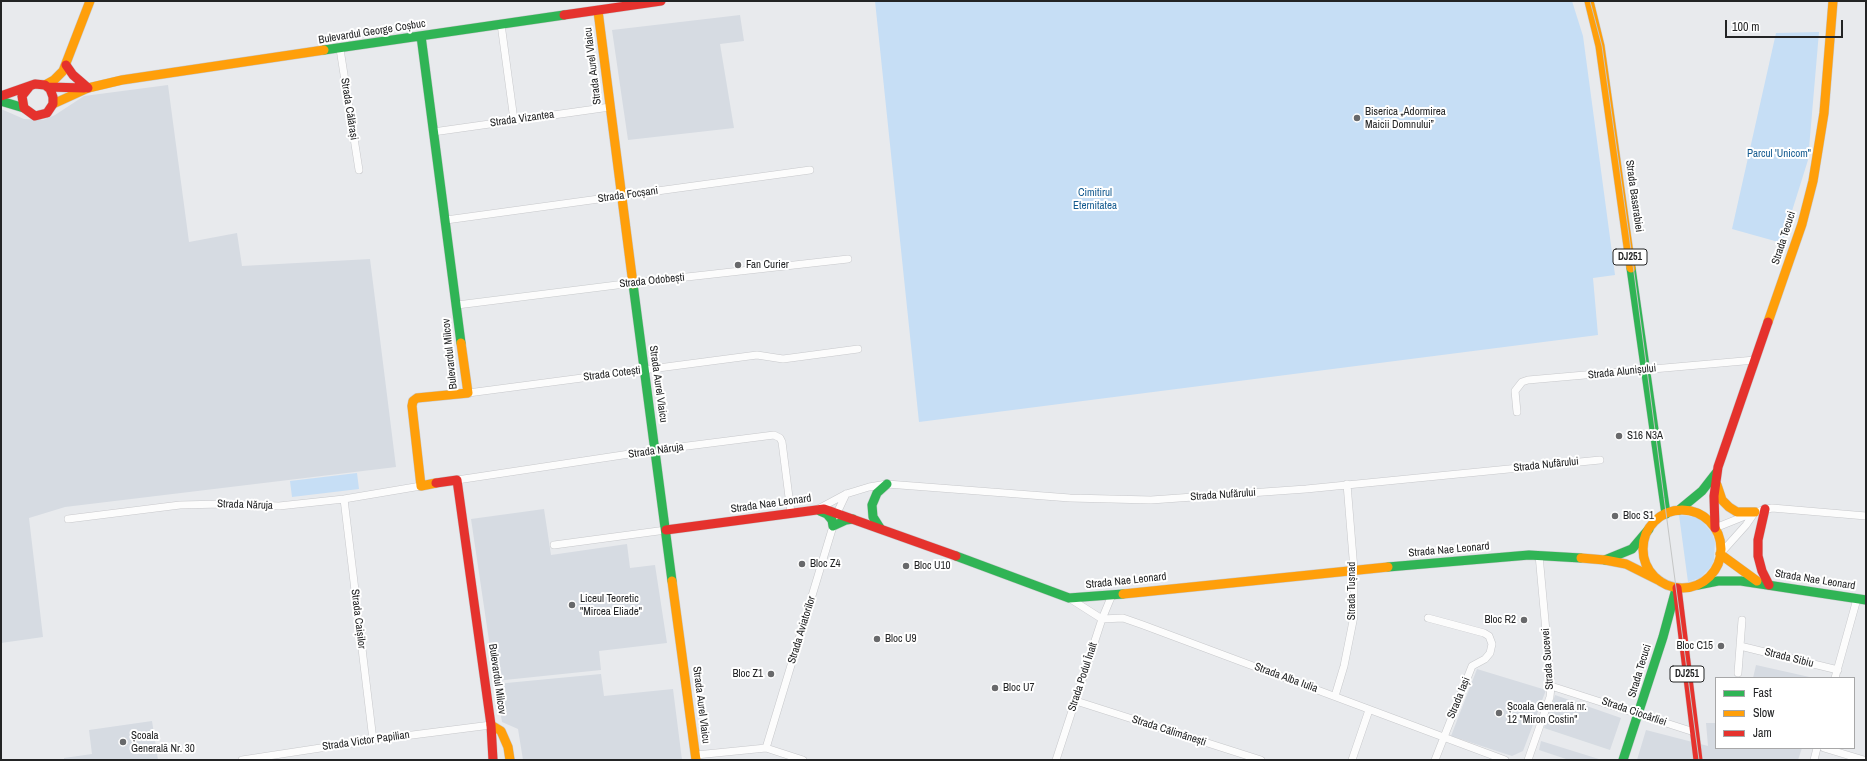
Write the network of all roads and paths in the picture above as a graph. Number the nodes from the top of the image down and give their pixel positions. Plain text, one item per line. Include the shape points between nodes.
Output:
1 (90, 1) edge
2 (661, 1) edge
3 (1589, 1) edge
4 (1833, 1) edge
5 (598, 11) junction
6 (501, 24) junction
7 (421, 36) junction
8 (340, 49) junction
9 (66, 65) junction
10 (30, 86) junction
11 (46, 86) junction
12 (88, 88) junction
13 (1, 96) edge
14 (1, 101) edge
15 (53, 104) junction
16 (24, 108) junction
17 (610, 108) junction
18 (514, 120) junction
19 (433, 132) junction
20 (359, 170) dead end
21 (810, 170) dead end
22 (621, 196) junction
23 (446, 220) junction
24 (848, 260) dead end
25 (633, 283) junction
26 (457, 305) junction
27 (858, 349) dead end
28 (1754, 360) junction
29 (644, 369) junction
30 (1646, 369) junction
31 (468, 393) junction
32 (1517, 412) dead end
33 (656, 450) junction
34 (1600, 460) dead end
35 (1716, 473) junction
36 (457, 480) junction
37 (887, 484) junction
38 (1347, 484) junction
39 (421, 486) junction
40 (846, 494) junction
41 (344, 499) junction
42 (817, 509) junction
43 (1765, 509) junction
44 (1679, 510) junction
45 (1755, 512) junction
46 (791, 513) junction
47 (837, 513) junction
48 (1666, 514) junction
49 (1866, 516) edge
50 (68, 519) dead end
51 (855, 519) junction
52 (833, 526) junction
53 (880, 528) junction
54 (1715, 528) junction
55 (1649, 529) junction
56 (666, 530) junction
57 (554, 545) dead end
58 (1720, 554) junction
59 (1539, 556) junction
60 (1605, 560) junction
61 (1354, 570) junction
62 (1660, 581) junction
63 (1765, 584) junction
64 (1698, 585) junction
65 (1677, 588) junction
66 (1112, 595) junction
67 (1069, 598) junction
68 (1862, 599) edge
69 (1428, 618) dead end
70 (1102, 619) junction
71 (1742, 620) dead end
72 (1740, 646) junction
73 (1838, 670) junction
74 (1738, 673) dead end
75 (1835, 677) edge
76 (1550, 686) junction
77 (1335, 696) junction
78 (1076, 701) junction
79 (1369, 710) junction
80 (1639, 715) junction
81 (491, 725) junction
82 (1694, 732) junction
83 (1444, 737) junction
84 (373, 740) junction
85 (766, 748) junction
86 (1817, 749) edge
87 (1827, 749) edge
88 (696, 757) edge
89 (242, 760) edge
90 (493, 760) edge
91 (510, 760) edge
92 (801, 760) edge
93 (1056, 760) edge
94 (1262, 760) edge
95 (1352, 760) edge
96 (1435, 760) edge
97 (1505, 760) edge
98 (1528, 760) edge
99 (1623, 760) edge
100 (1698, 760) edge
101 (1814, 760) edge
102 (1864, 760) edge

1 - 9 main road
2 - 5 main road, Bulevardul George Coșbuc
3 - 30 main road, Strada Basarabiei / DJ251 via 1600,46
4 - 28 main road, Strada Tecuci via 1824,113 1813,181 1802,224
5 - 6 main road, Bulevardul George Coșbuc
5 - 17 main road, Strada Aurel Vlaicu
6 - 7 main road, Bulevardul George Coșbuc
6 - 18 street
7 - 8 main road, Bulevardul George Coșbuc
7 - 19 main road, Bulevardul Milcov
8 - 12 main road, Bulevardul George Coșbuc via 141,77
8 - 20 street, Strada Călărași
9 - 11 main road via 59,76
9 - 12 main road
10 - 11 main road, Bulevardul George Coșbuc
10 - 13 main road, Bulevardul George Coșbuc
10 - 16 main road via 22,96
11 - 12 main road, Bulevardul George Coșbuc
11 - 15 main road via 54,97
12 - 15 main road, Bulevardul George Coșbuc
14 - 16 main road, Bulevardul George Coșbuc
15 - 16 main road, Bulevardul George Coșbuc via 49,111 41,116 32,115
17 - 18 street, Strada Vizantea
17 - 22 main road, Strada Aurel Vlaicu
18 - 19 street, Strada Vizantea
19 - 23 main road, Bulevardul Milcov
21 - 22 street, Strada Focșani
22 - 23 street, Strada Focșani
22 - 25 main road, Strada Aurel Vlaicu
23 - 26 main road, Bulevardul Milcov
24 - 25 street, Strada Odobești
25 - 26 street, Strada Odobești
25 - 29 main road, Strada Aurel Vlaicu
26 - 31 main road, Bulevardul Milcov
27 - 29 street, Strada Cotești via 783,359 757,355
28 - 30 street, Strada Alunișului
28 - 35 main road, Strada Tecuci
29 - 31 street, Strada Cotești
29 - 33 main road, Strada Aurel Vlaicu
30 - 32 street, Strada Alunișului via 1522,382 1515,391
30 - 48 main road, Strada Basarabiei / DJ251
31 - 39 main road, Bulevardul Milcov via 417,398 413,401
33 - 36 street, Strada Năruja
33 - 46 street, Strada Năruja via 777,436 782,442
33 - 56 main road, Strada Aurel Vlaicu
34 - 38 street, Strada Nufărului
35 - 44 main road, Strada Tecuci via 1702,491
35 - 45 main road via 1718,492 1729,507 1737,512
35 - 54 main road, Strada Tecuci
36 - 39 main road
36 - 81 main road, Bulevardul Milcov
37 - 38 street, Strada Nufărului via 1070,498 1151,500
37 - 40 street, Strada Nufărului
37 - 53 main road via 877,493 872,505 873,517
38 - 61 street, Strada Tușnad
39 - 41 street, Strada Năruja
40 - 42 street, Strada Nufărului
40 - 47 street
41 - 50 street, Strada Năruja via 279,506 180,505
41 - 84 street, Strada Caișilor
42 - 46 main road, Strada Nae Leonard
42 - 47 main road, Strada Nae Leonard
42 - 52 main road via 827,514
43 - 45 street
43 - 49 street
43 - 63 main road via 1759,533 1758,556
44 - 48 main road
44 - 54 main road via 1700,514
45 - 54 street
45 - 58 street
46 - 56 main road, Strada Nae Leonard
47 - 51 main road, Strada Nae Leonard
47 - 52 street, Strada Aviatorilor
48 - 55 main road
51 - 52 main road
51 - 53 main road, Strada Nae Leonard
52 - 85 street, Strada Aviatorilor
53 - 67 main road, Strada Nae Leonard
54 - 58 main road via 1719,536
55 - 60 main road, Strada Nae Leonard via 1632,549
55 - 62 main road via 1645,540 1645,558 1652,573
56 - 57 street
56 - 88 main road, Strada Aurel Vlaicu
58 - 63 main road, Strada Nae Leonard via 1736,568
58 - 64 main road via 1713,573
59 - 60 main road, Strada Nae Leonard
59 - 61 main road, Strada Nae Leonard via 1471,559
59 - 76 street, Strada Sucevei
60 - 62 main road, Strada Nae Leonard via 1632,566
61 - 66 main road, Strada Nae Leonard
61 - 77 street, Strada Tușnad via 1354,616
62 - 65 main road
63 - 64 main road, Strada Nae Leonard via 1725,580
63 - 68 main road, Strada Nae Leonard
64 - 65 main road
65 - 80 main road, Strada Tecuci / DJ251
65 - 82 main road, DJ251
66 - 67 main road, Strada Nae Leonard
66 - 70 street, Strada Podul Înalt
67 - 70 street
68 - 73 street
69 - 83 street, Strada Iași via 1484,633 1491,639 1492,644 1485,659 1472,666
70 - 77 street, Strada Alba Iulia via 1123,618
70 - 78 street, Strada Podul Înalt
71 - 72 street
72 - 73 street, Strada Sibiu
72 - 74 street
73 - 75 street
76 - 80 street, Strada Ciocârliei
76 - 98 street, Strada Sucevei via 1550,697
77 - 79 street, Strada Alba Iulia
78 - 93 street, Strada Podul Înalt
78 - 94 street, Strada Călimănești
79 - 83 street, Strada Alba Iulia
79 - 95 street
80 - 82 street, Strada Ciocârliei
80 - 99 main road, Strada Tecuci / DJ251
81 - 84 street, Strada Victor Papilian
81 - 90 main road, Bulevardul Milcov
81 - 91 main road, Bulevardul Milcov via 501,731
82 - 100 main road, DJ251
83 - 96 street, Strada Iași
83 - 97 street, Strada Alba Iulia
84 - 89 street, Strada Victor Papilian
85 - 88 street
85 - 92 street
86 - 101 street
87 - 102 street

